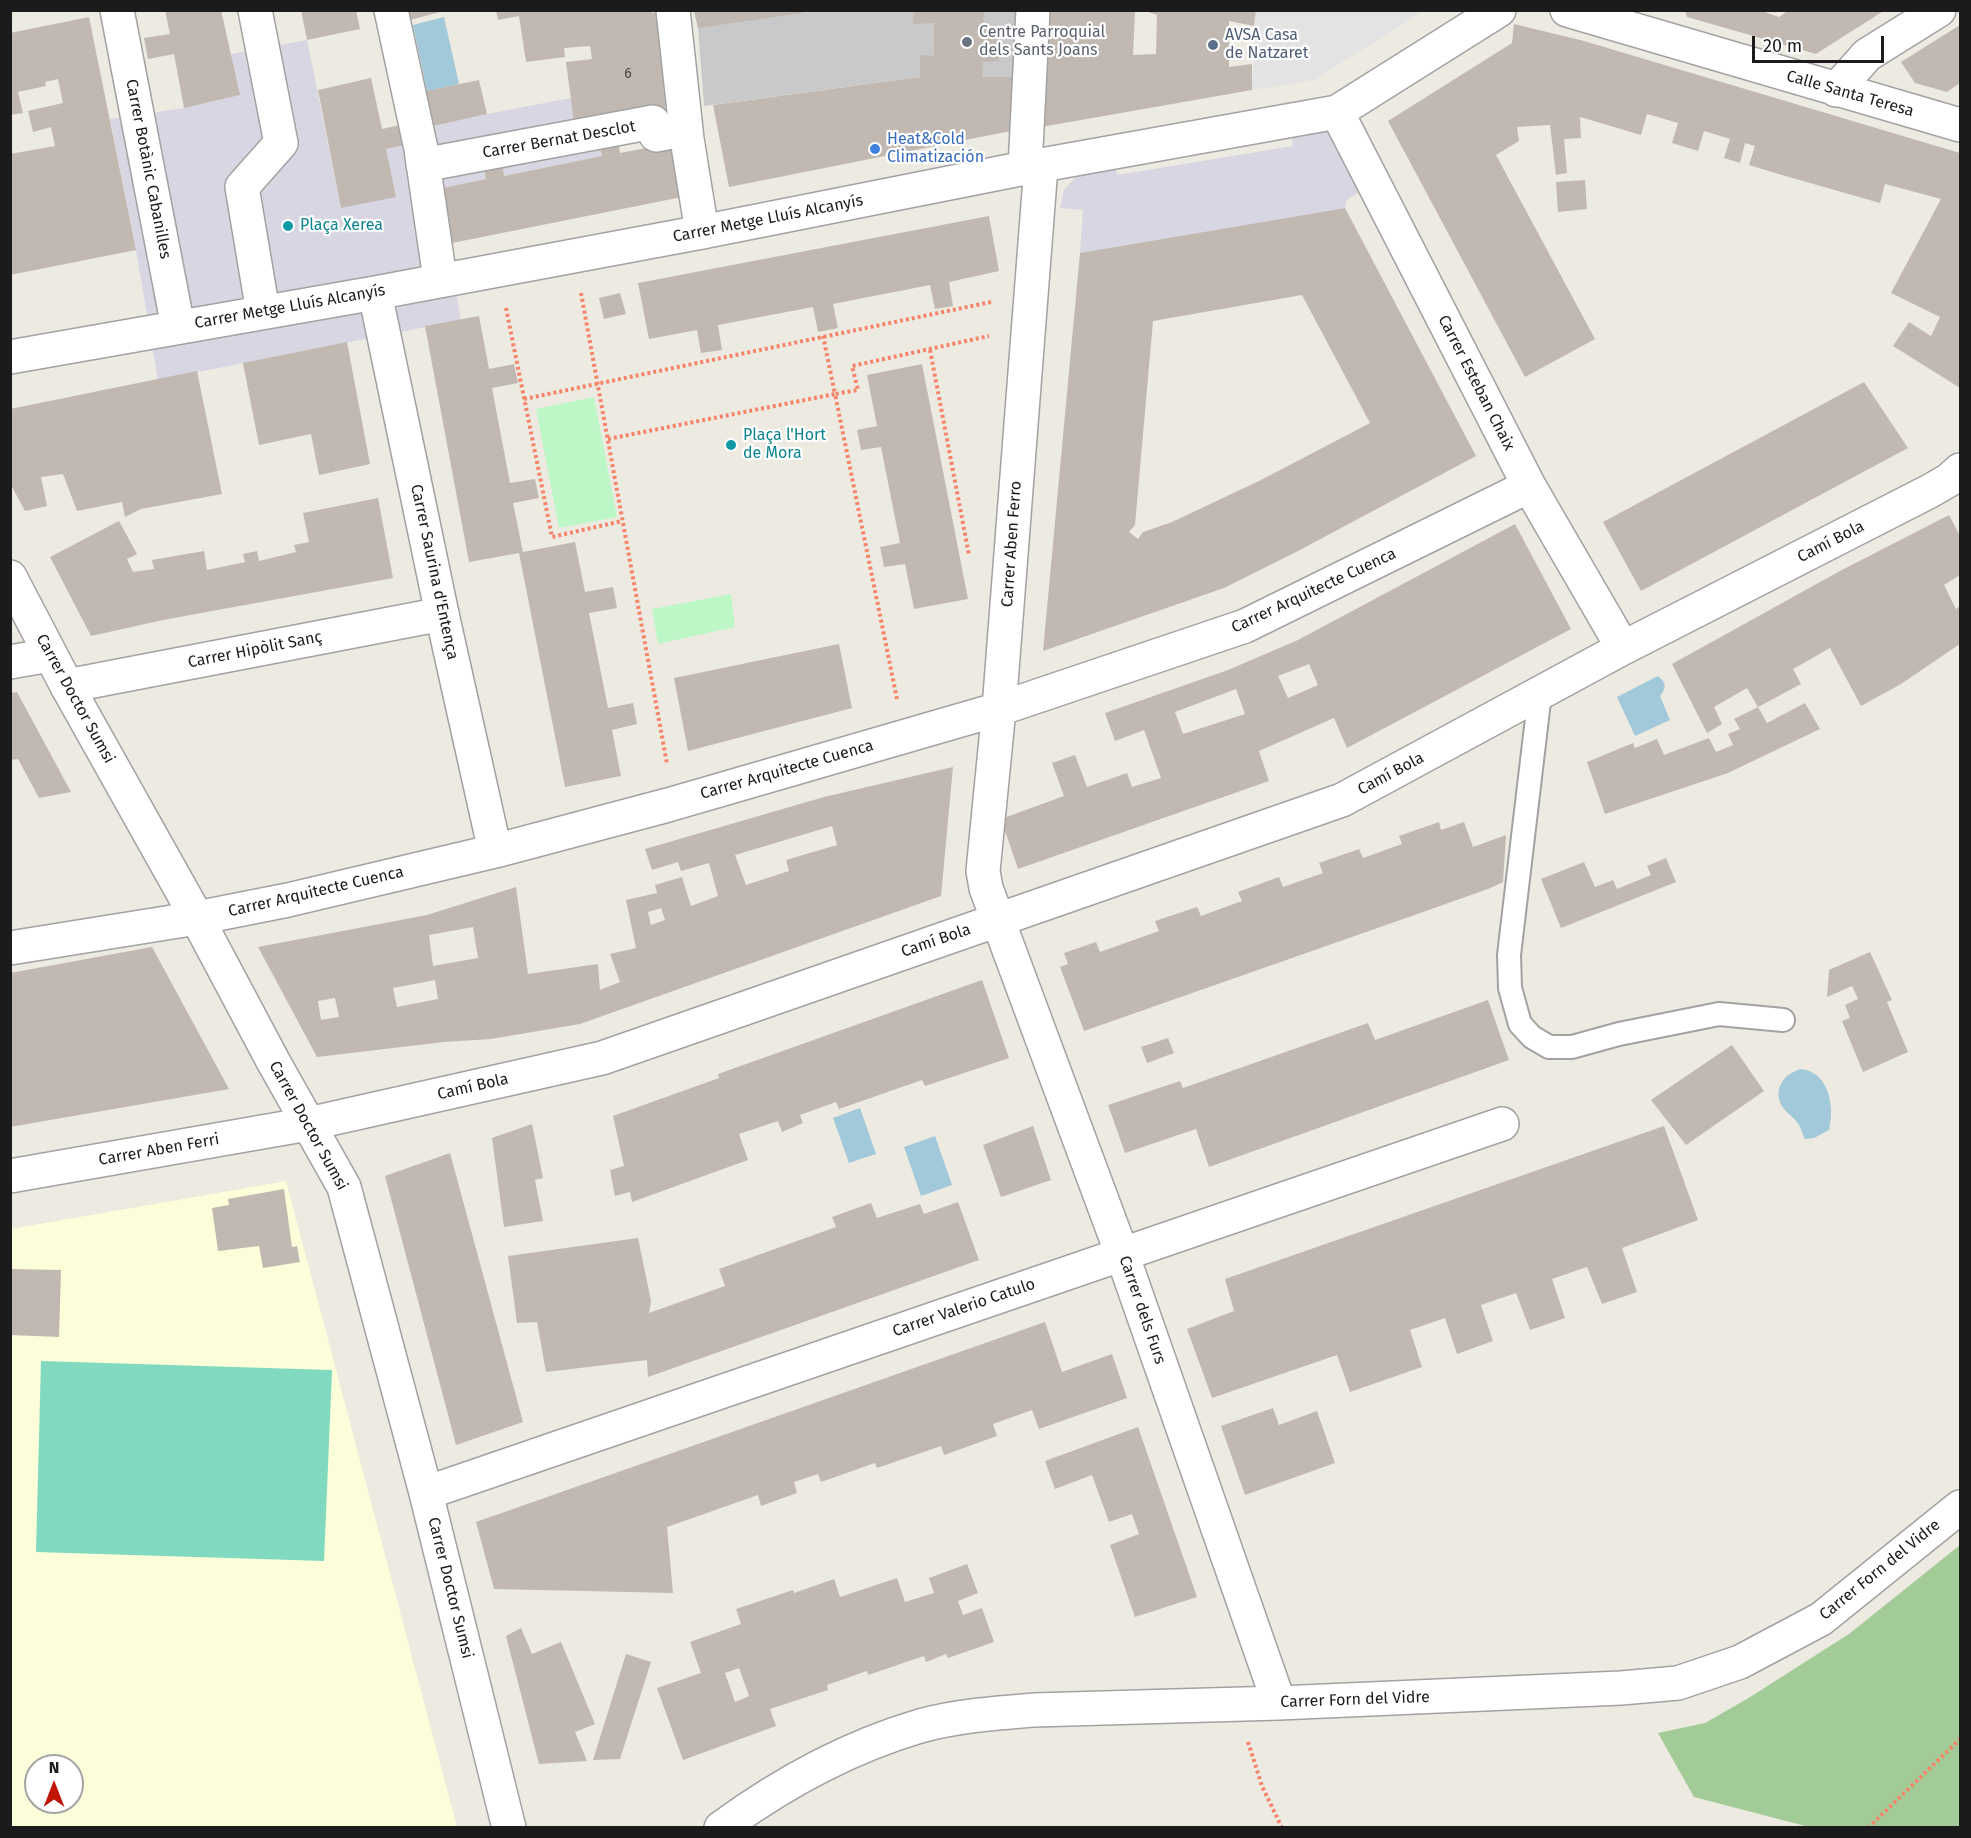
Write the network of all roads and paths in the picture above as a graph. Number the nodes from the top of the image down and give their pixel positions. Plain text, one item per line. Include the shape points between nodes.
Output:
1 (117, 10) edge
2 (255, 10) edge
3 (391, 10) edge
4 (673, 10) edge
5 (1034, 10) edge
6 (1499, 10) edge
7 (1567, 10) edge
8 (1939, 10) edge
9 (1644, 22) edge
10 (1836, 90) junction
11 (1337, 112) junction
12 (1960, 125) edge
13 (686, 129) junction
14 (423, 165) junction
15 (1033, 167) junction
16 (702, 232) junction
17 (440, 279) junction
18 (580, 290) dead end
19 (375, 292) junction
20 (995, 302) dead end
21 (506, 304) dead end
22 (263, 312) junction
23 (178, 327) junction
24 (993, 335) dead end
25 (823, 336) junction
26 (930, 350) junction
27 (10, 357) edge
28 (597, 382) junction
29 (835, 394) junction
30 (524, 399) junction
31 (608, 439) junction
32 (1960, 470) edge
33 (1529, 486) junction
34 (622, 521) junction
35 (970, 560) dead end
36 (10, 577) edge
37 (442, 614) junction
38 (1623, 648) junction
39 (50, 655) junction
40 (10, 662) edge
41 (67, 686) junction
42 (1540, 693) junction
43 (898, 703) dead end
44 (999, 709) junction
45 (668, 765) dead end
46 (495, 851) junction
47 (197, 918) junction
48 (997, 920) junction
49 (10, 948) edge
50 (1783, 1020) dead end
51 (308, 1124) junction
52 (1502, 1124) dead end
53 (10, 1176) edge
54 (1122, 1254) junction
55 (426, 1493) junction
56 (1960, 1507) edge
57 (1279, 1703) junction
58 (1236, 1704) junction
59 (1960, 1738) edge
60 (509, 1827) edge
61 (721, 1827) edge
62 (1282, 1827) edge
63 (1868, 1827) edge

1 - 23 street, Carrer Botànic Cabanilles
2 - 22 street via 281,144 242,187
3 - 14 street
4 - 13 street
5 - 15 street, Carrer Aben Ferro
6 - 11 street, Carrer Metge Lluís Alcanyís
7 - 9 street, Calle Santa Teresa
8 - 10 street via 1867,55
9 - 10 street, Calle Santa Teresa
10 - 12 street, Calle Santa Teresa
11 - 15 street, Carrer Metge Lluís Alcanyís
11 - 33 street, Carrer Esteban Chaix
13 - 14 street, Carrer Bernat Desclot via 656,135 653,122
13 - 16 street
14 - 17 street
15 - 16 street, Carrer Metge Lluís Alcanyís
15 - 44 street, Carrer Aben Ferro
16 - 17 street, Carrer Metge Lluís Alcanyís
17 - 19 street, Carrer Metge Lluís Alcanyís
18 - 28 path
19 - 22 street, Carrer Metge Lluís Alcanyís
19 - 37 street, Carrer Saurina d'Entença
20 - 25 path
21 - 30 path
22 - 23 street, Carrer Metge Lluís Alcanyís
23 - 27 street, Carrer Metge Lluís Alcanyís
24 - 26 path
25 - 28 path
25 - 29 path
26 - 29 path via 852,366 858,390
26 - 35 path
28 - 30 path
28 - 31 path
29 - 31 path
29 - 43 path
30 - 34 path via 552,537
31 - 34 path
32 - 38 street, Camí Bola via 1930,491
33 - 38 street, Carrer Esteban Chaix
33 - 44 street, Carrer Arquitecte Cuenca via 1245,626
34 - 45 path
36 - 39 street, Carrer Doctor Sumsi
37 - 41 street, Carrer Hipòlit Sanç
37 - 46 street, Carrer Saurina d'Entença
38 - 42 street, Camí Bola
39 - 40 street
39 - 41 street, Carrer Doctor Sumsi
41 - 47 street, Carrer Doctor Sumsi
42 - 48 street, Camí Bola via 1342,800
42 - 50 lane via 1509,955 1510,988 1520,1024 1549,1047 1572,1047 1719,1014
44 - 46 street, Carrer Arquitecte Cuenca
44 - 48 street, Carrer Aben Ferro via 983,871
46 - 47 street, Carrer Arquitecte Cuenca
47 - 49 street, Carrer Arquitecte Cuenca
47 - 51 street, Carrer Doctor Sumsi
48 - 51 street, Camí Bola via 602,1058
48 - 54 street, Carrer dels Furs
51 - 53 street, Carrer Aben Ferri
51 - 55 street, Carrer Doctor Sumsi via 344,1187
52 - 54 street, Carrer Valerio Catulo
54 - 55 street, Carrer Valerio Catulo
54 - 57 street, Carrer dels Furs
55 - 60 street, Carrer Doctor Sumsi
56 - 57 street, Carrer Forn del Vidre via 1821,1619 1740,1662 1678,1683
57 - 58 street, Carrer Forn del Vidre
58 - 61 street, Carrer Forn del Vidre via 997,1713 921,1726 825,1764
58 - 62 path via 1262,1786
59 - 63 path

